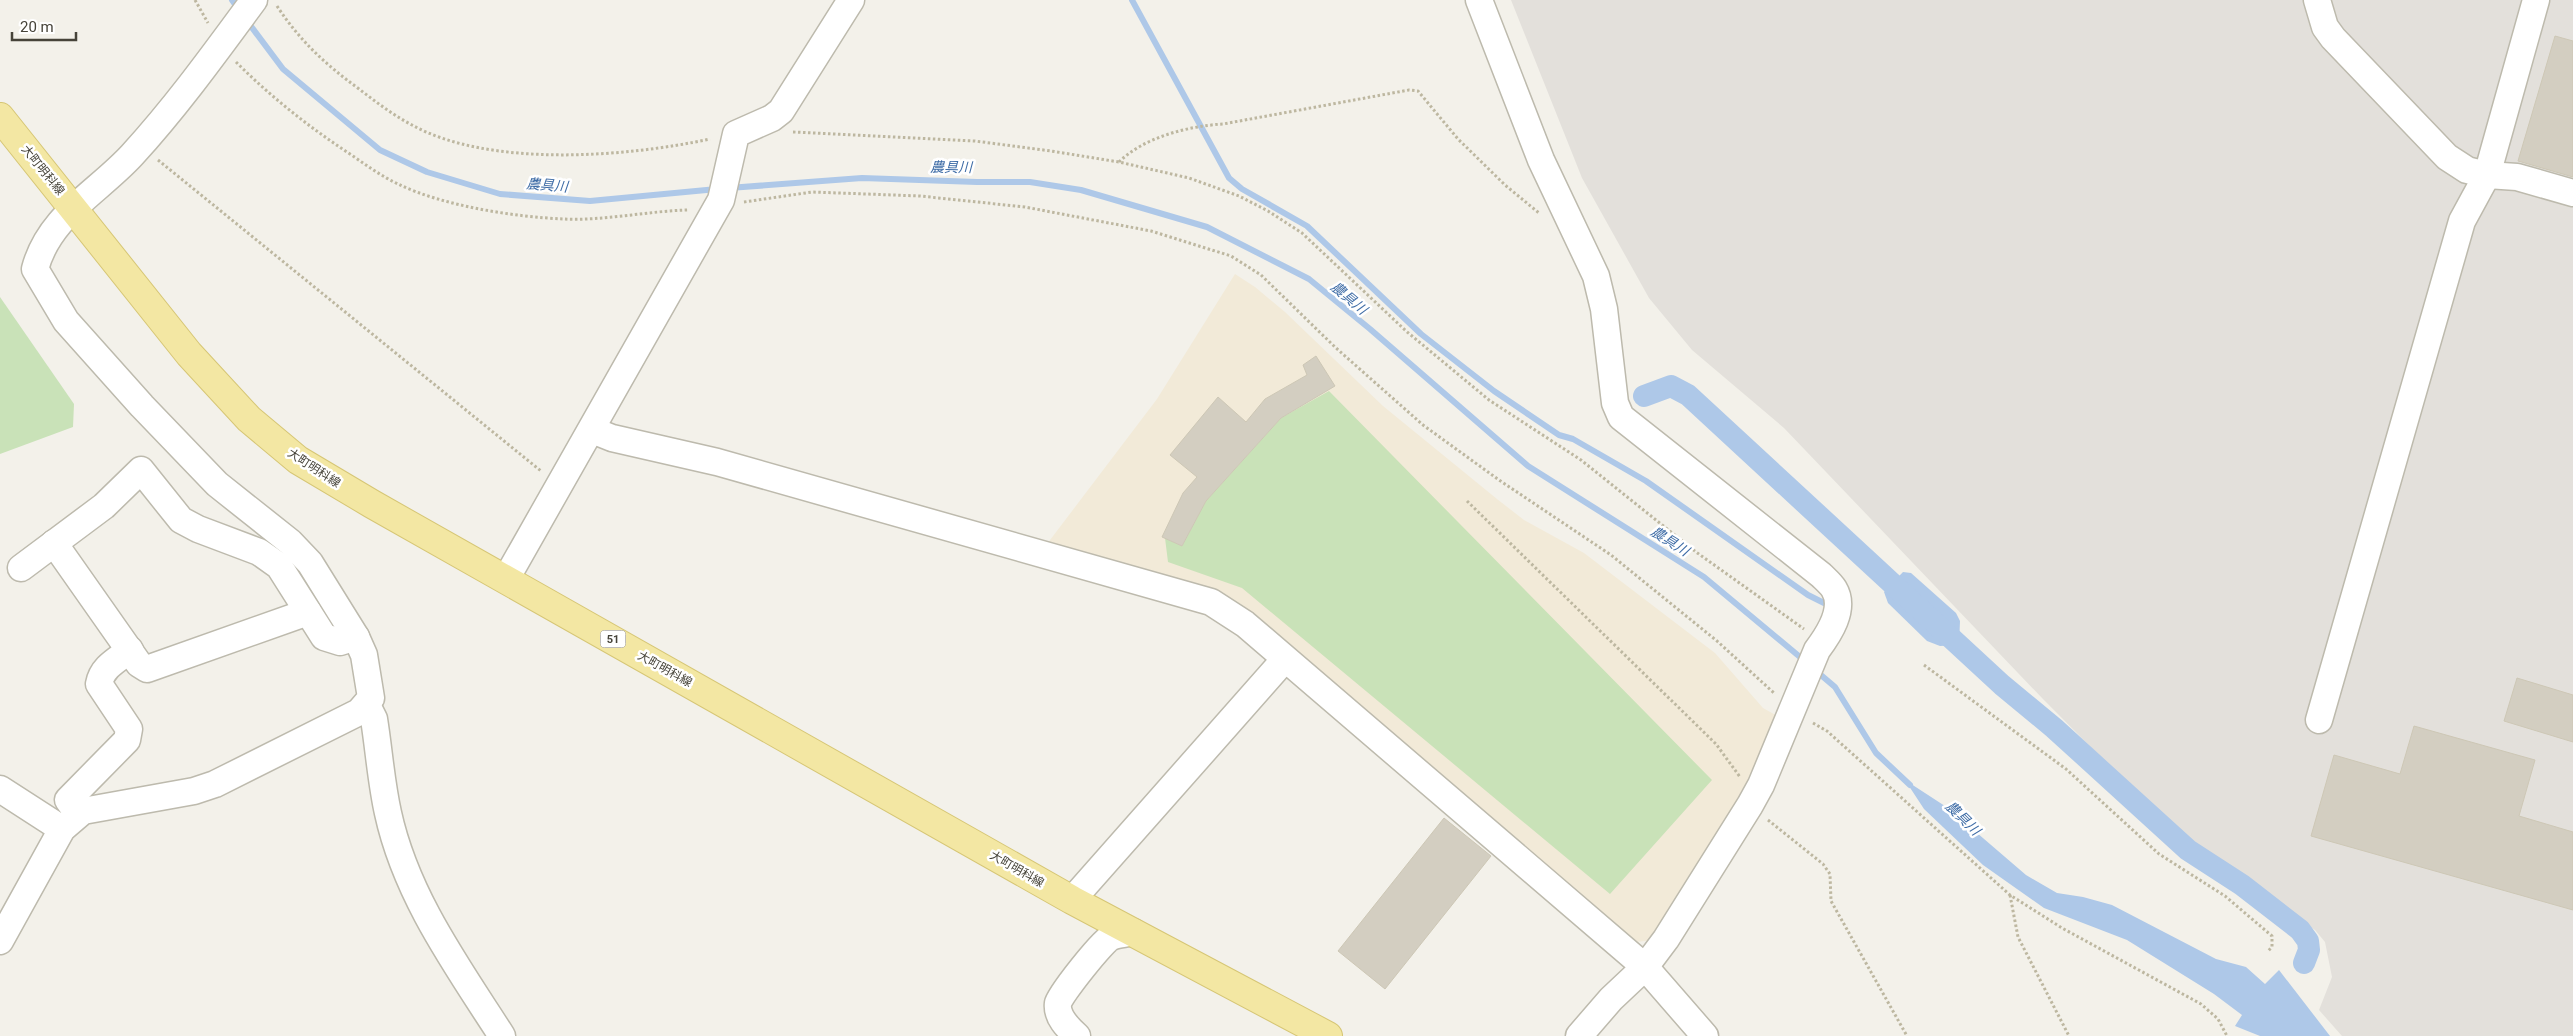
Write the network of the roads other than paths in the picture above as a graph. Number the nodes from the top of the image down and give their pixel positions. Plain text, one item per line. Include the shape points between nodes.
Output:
1 (254, 0) edge
2 (1479, 0) edge
3 (2317, 0) edge
4 (2536, 0) edge
5 (848, 1) edge
6 (0, 117) edge
7 (2487, 175) junction
8 (2573, 193) edge
9 (72, 206) junction
10 (592, 430) junction
11 (54, 543) junction
12 (20, 568) dead end
13 (506, 578) junction
14 (308, 612) junction
15 (356, 637) junction
16 (130, 650) junction
17 (1285, 659) junction
18 (367, 705) junction
19 (2319, 720) dead end
20 (0, 789) edge
21 (70, 821) junction
22 (1072, 900) junction
23 (1134, 932) junction
24 (0, 941) edge
25 (1645, 967) junction
26 (502, 1036) edge
27 (1076, 1036) edge
28 (1328, 1036) edge
29 (1579, 1036) edge
30 (1705, 1036) edge

1 - 9 street via 140,145 98,188
2 - 25 street via 1542,160 1596,276 1604,309 1614,403 1621,417 1821,575 1834,590 1838,605 1835,621 1820,646 1750,805 1704,881
3 - 7 street via 2325,27 2333,38 2446,157 2467,170
4 - 7 street
5 - 10 street via 788,101 772,118 734,139 719,204
6 - 9 main road, 大町明科線 / 51
7 - 8 street via 2517,177
7 - 19 street via 2462,221
9 - 13 main road, 大町明科線 / 51 via 189,354 256,425 298,460
9 - 15 street via 40,249 35,268 66,321 217,484 290,542 310,563
10 - 13 street
10 - 17 street via 1194,596 1230,614
11 - 12 street
11 - 14 street via 104,506 141,470 181,520 259,552 280,566
11 - 16 street
13 - 22 main road, 大町明科線 / 51
14 - 15 street via 324,637 340,642
14 - 16 street via 147,669 139,664
15 - 18 street via 364,655 370,684 371,698
16 - 21 street via 107,667 101,675 100,684 130,734 68,800
17 - 22 street
17 - 25 street
18 - 21 street via 360,712 215,784 194,791 83,811
18 - 26 street via 374,719 388,814 401,857 434,928
20 - 21 street
21 - 24 street
22 - 23 main road, 大町明科線 / 51
23 - 27 street via 1109,937 1064,992 1058,1003 1060,1014
23 - 28 main road, 大町明科線 / 51
25 - 29 street
25 - 30 street

